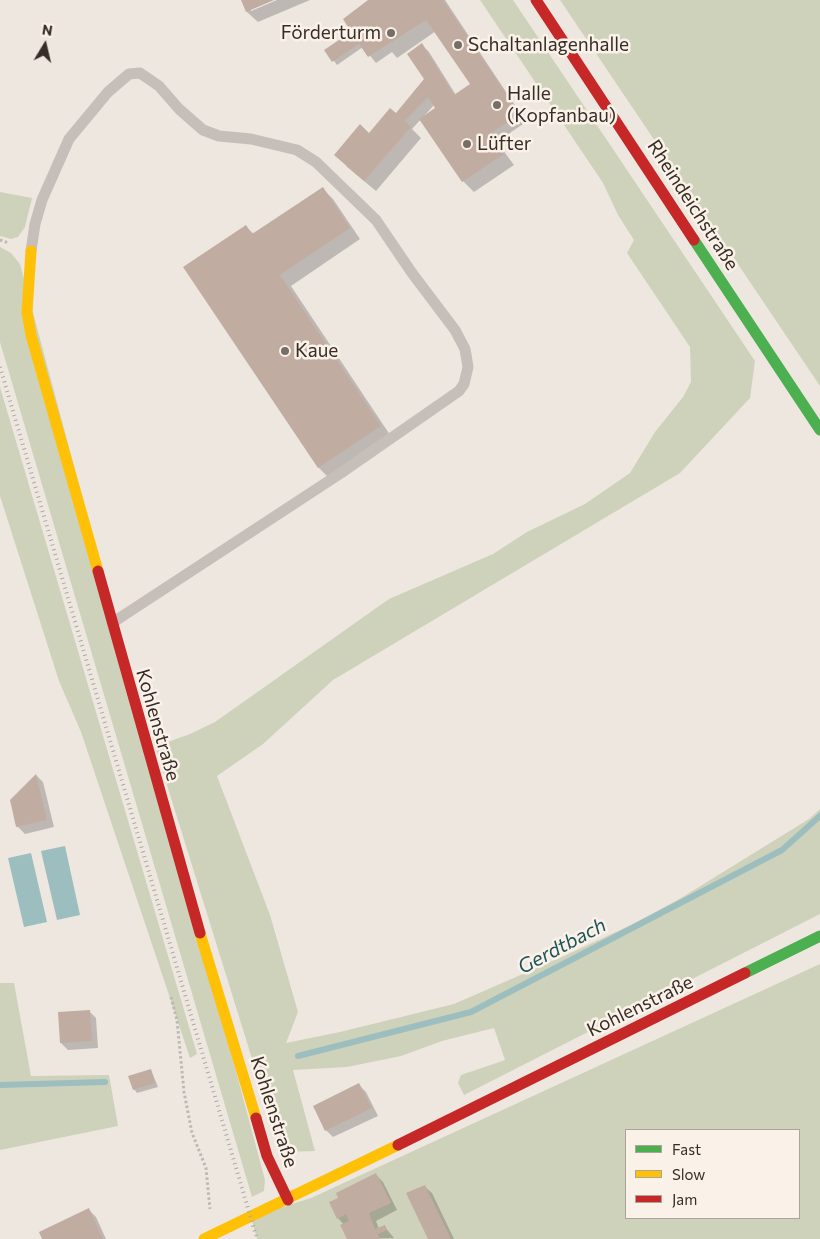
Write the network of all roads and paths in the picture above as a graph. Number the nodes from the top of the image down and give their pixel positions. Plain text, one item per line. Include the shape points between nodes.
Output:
1 (536, 0) edge
2 (31, 251) joint
3 (820, 430) edge
4 (110, 624) junction
5 (820, 936) edge
6 (171, 997) dead end
7 (288, 1200) junction
8 (216, 1234) junction
9 (204, 1239) edge

1 - 3 street, Rheindeichstraße
2 - 4 street, Kohlenstraße via 27,312 31,335
2 - 4 lane via 42,200 69,140 108,92 129,74 140,73 159,86 203,130 219,136 251,139 297,150 316,162 376,220 455,330 465,349 468,367 459,391 341,474
4 - 7 street, Kohlenstraße via 267,1156
5 - 7 street, Kohlenstraße
6 - 8 path via 177,1020 184,1092 192,1133 206,1168
7 - 8 street, Kohlenstraße
8 - 9 street, Kohlenstraße

